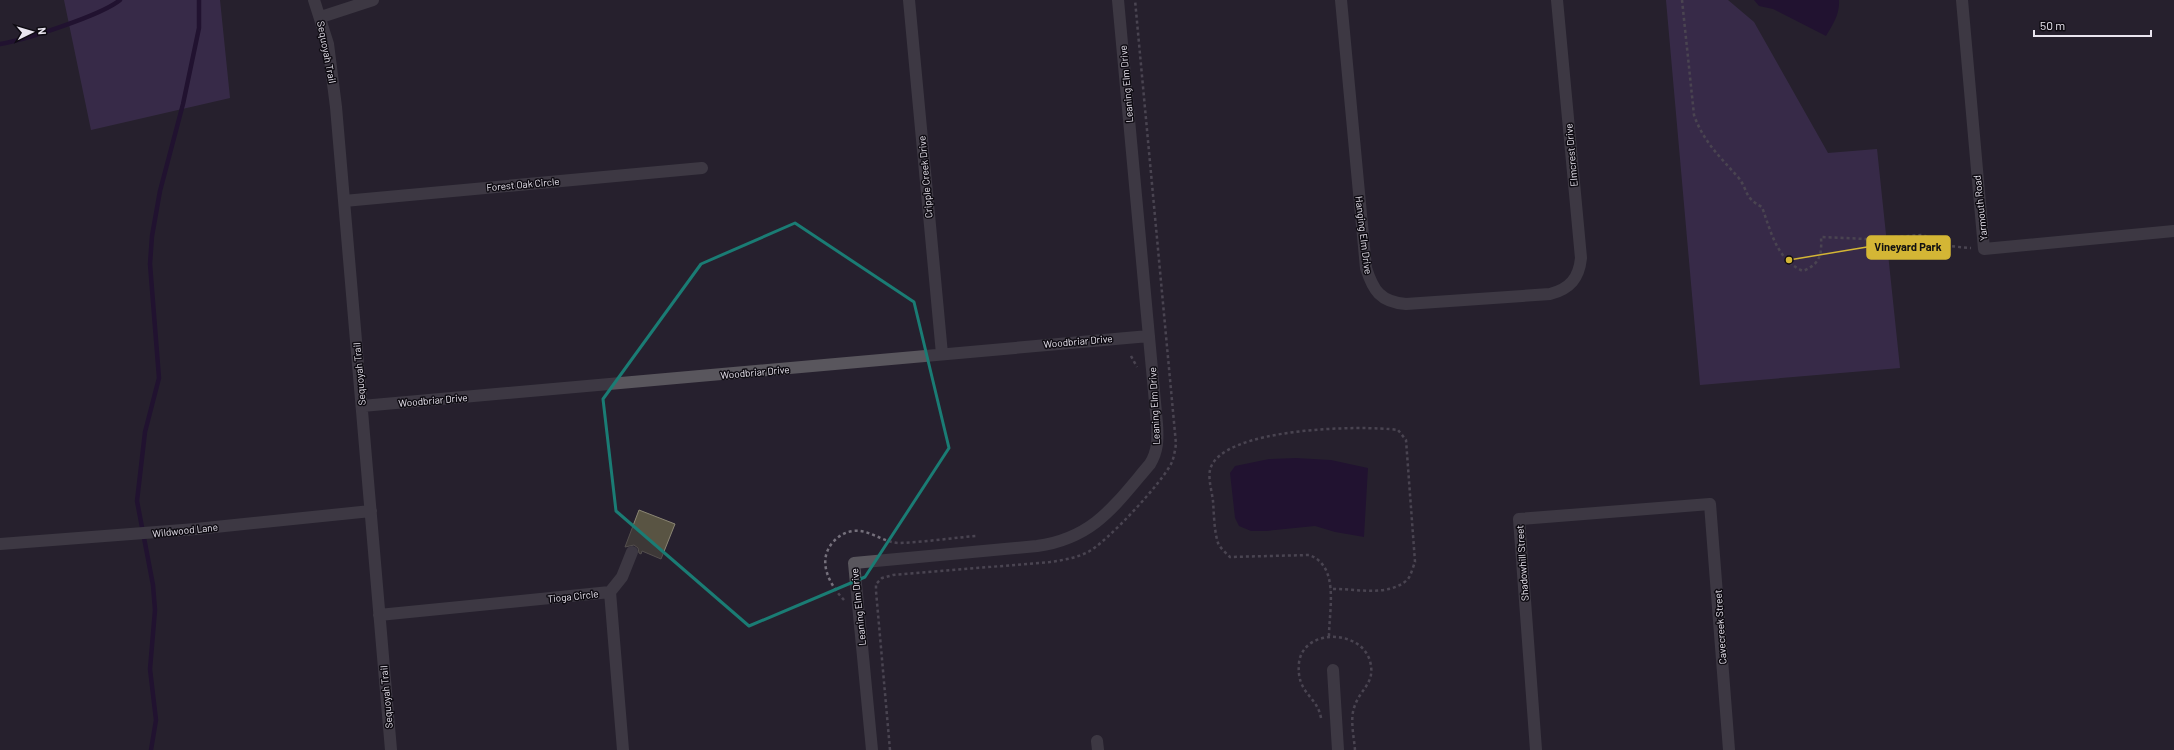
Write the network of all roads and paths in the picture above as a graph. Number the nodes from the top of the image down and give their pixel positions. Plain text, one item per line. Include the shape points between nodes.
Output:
1 (314, 0) edge
2 (373, 0) edge
3 (909, 0) edge
4 (1118, 0) edge
5 (1135, 0) edge
6 (1341, 0) edge
7 (1557, 0) edge
8 (1682, 0) edge
9 (1962, 0) edge
10 (321, 17) junction
11 (702, 168) dead end
12 (344, 201) junction
13 (2174, 231) edge
14 (1984, 249) junction
15 (1550, 294) joint
16 (1149, 336) junction
17 (942, 354) junction
18 (1130, 356) dead end
19 (1137, 368) dead end
20 (362, 406) junction
21 (1710, 504) joint
22 (370, 511) junction
23 (977, 536) dead end
24 (0, 544) edge
25 (632, 552) dead end
26 (1330, 589) junction
27 (610, 592) junction
28 (845, 602) dead end
29 (379, 615) junction
30 (1329, 636) dead end
31 (1333, 670) dead end
32 (391, 750) edge
33 (624, 750) edge
34 (872, 750) edge
35 (890, 750) edge
36 (1338, 750) edge
37 (1536, 750) edge
38 (1729, 750) edge

1 - 10 street, Sequoyah Trail
2 - 10 street
3 - 17 street, Cripple Creek Drive
4 - 16 street, Leaning Elm Drive
5 - 35 path, Leaning Elm Drive via 1176,444 1172,462 1162,478 1106,539 1088,552 1050,562 893,575 882,578 876,584
6 - 15 street, Hanging Elm Drive via 1364,253 1373,289 1389,300 1406,304
7 - 15 street, Elmcrest Drive via 1581,258 1580,269 1570,286
8 - 14 path via 1694,115 1699,129 1713,150 1739,179 1750,201 1762,207 1780,254 1794,267 1803,271 1812,267 1818,260 1821,237 1867,239 1923,235 1948,246
9 - 14 street, Yarmouth Road
10 - 12 street, Sequoyah Trail via 331,62
11 - 12 street, Forest Oak Circle
12 - 20 street, Sequoyah Trail
13 - 14 street, Yarmouth Road
16 - 17 street, Woodbriar Drive
16 - 34 street, Leaning Elm Drive via 1158,438 1156,455 1106,515 1091,527 1055,544 854,563
17 - 20 street, Woodbriar Drive
18 - 19 path, Leaning Elm Drive
20 - 22 street, Sequoyah Trail
21 - 37 street, Shadowhill Street via 1519,519
21 - 38 street, Cavecreek Street
22 - 24 street, Wildwood Lane via 146,534
22 - 29 street, Sequoyah Trail
23 - 28 path, Leaning Elm Drive via 898,543 866,532 844,533 830,545 825,558 832,587
25 - 27 street via 622,577
26 - 26 path via 1383,590 1396,587 1408,578 1415,562 1406,440 1398,430 1376,427 1268,436 1231,448 1218,456 1210,471 1219,545 1230,557 1309,555 1318,558 1329,576
26 - 30 path
27 - 29 street, Tioga Circle
27 - 33 street, Tioga Circle
29 - 32 street, Sequoyah Trail
31 - 36 street

